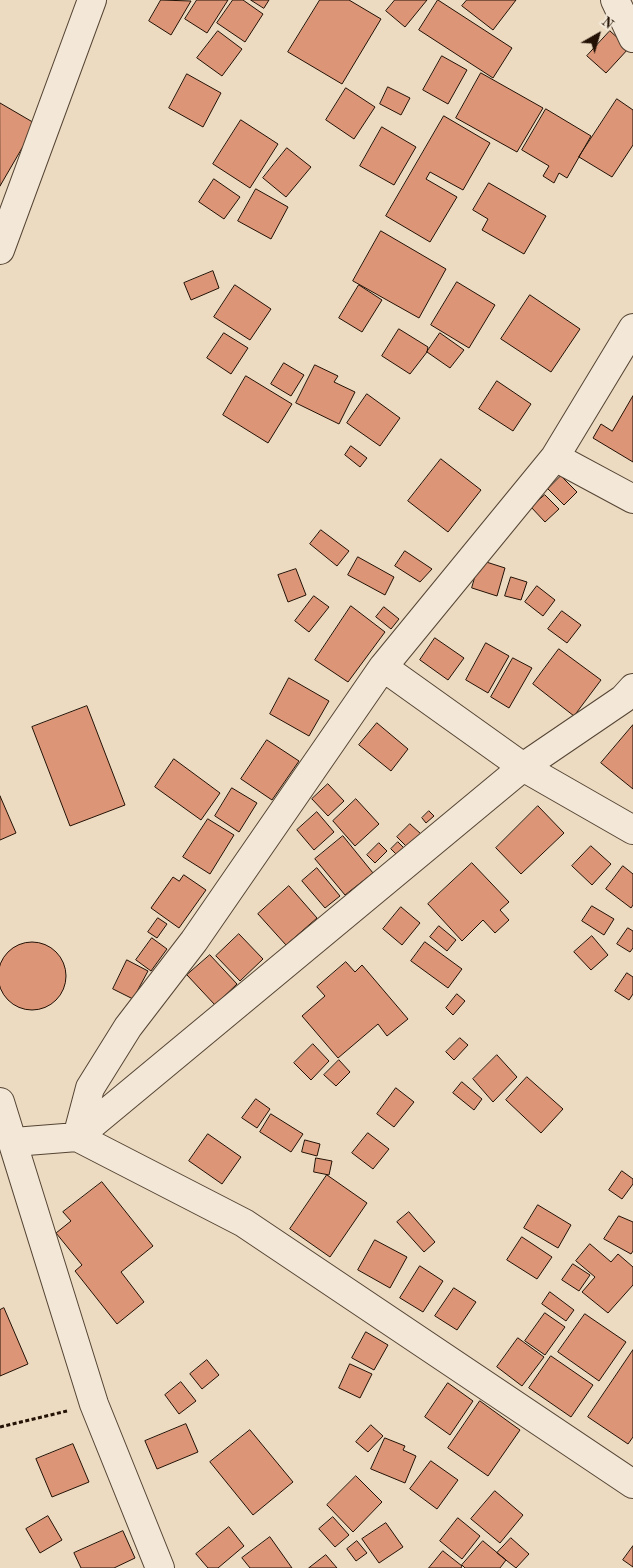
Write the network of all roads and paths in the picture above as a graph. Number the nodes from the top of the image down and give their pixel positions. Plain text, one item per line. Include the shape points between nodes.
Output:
1 (92, 0) edge
2 (615, 0) edge
3 (633, 38) edge
4 (0, 250) edge
5 (633, 328) edge
6 (555, 457) junction
7 (633, 499) edge
8 (383, 666) junction
9 (633, 688) edge
10 (523, 767) junction
11 (633, 830) edge
12 (0, 1102) edge
13 (77, 1137) junction
14 (14, 1142) junction
15 (94, 1404) junction
16 (0, 1427) edge
17 (633, 1484) edge
18 (160, 1568) edge

1 - 4 street
2 - 3 street
5 - 6 street
6 - 7 street
6 - 8 street
8 - 10 street
8 - 13 street via 194,941 128,1026 90,1088
9 - 10 street via 623,699
10 - 11 street
10 - 13 street
12 - 14 street
13 - 14 street
13 - 17 street via 244,1223
14 - 15 street
15 - 16 path
15 - 18 street

